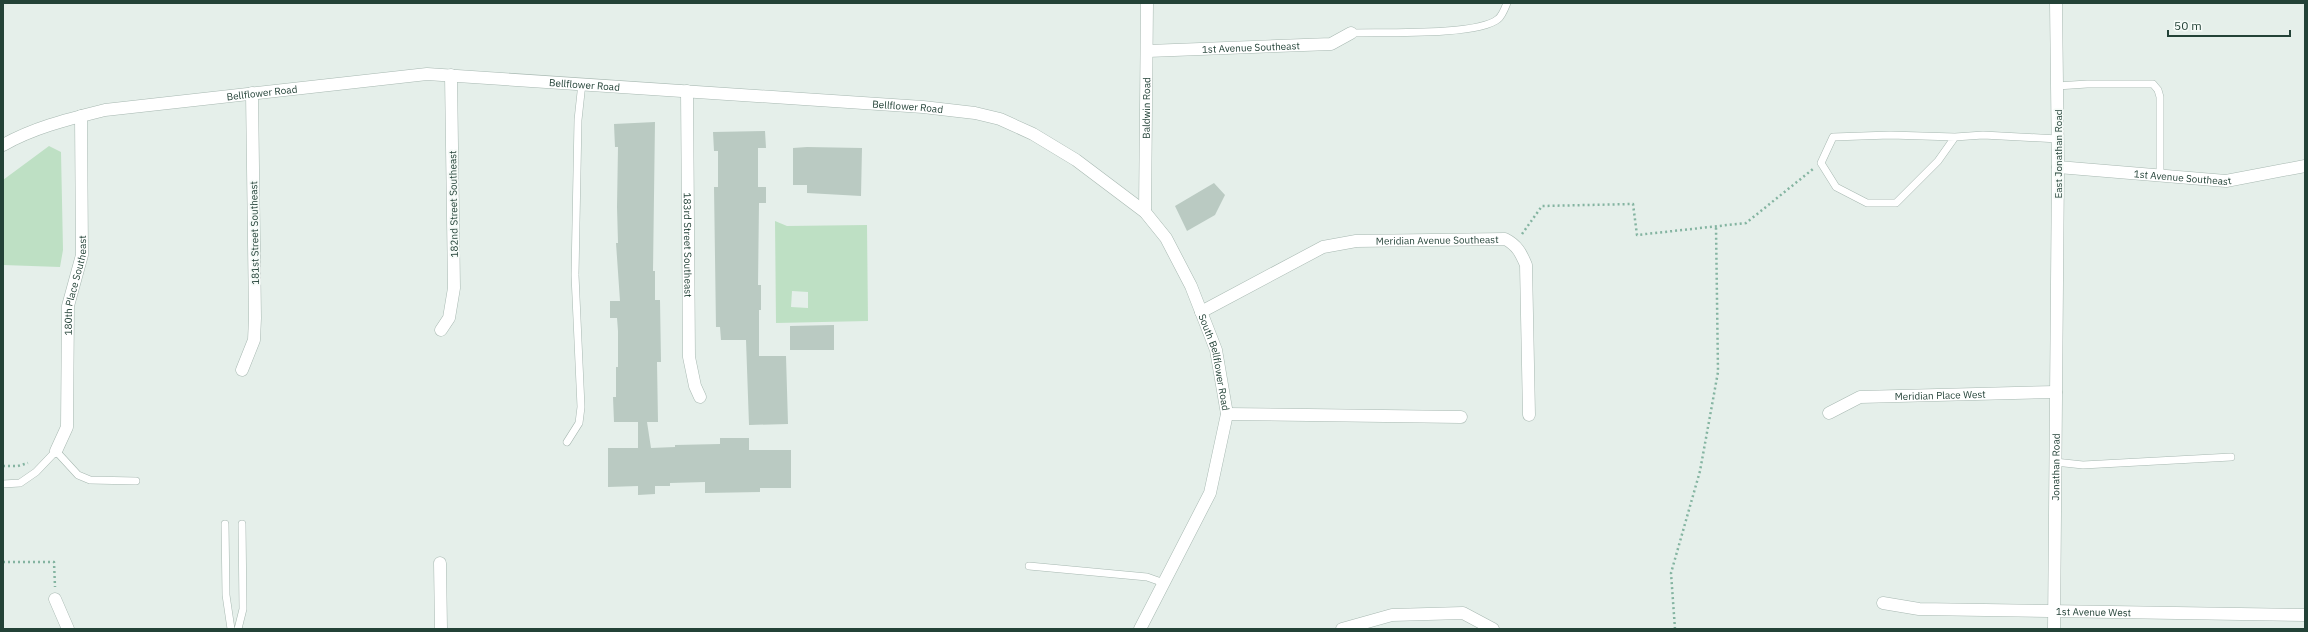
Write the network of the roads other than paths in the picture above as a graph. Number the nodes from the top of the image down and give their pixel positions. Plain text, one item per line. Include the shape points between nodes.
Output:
1 (1147, 3) edge
2 (1507, 3) edge
3 (2056, 3) edge
4 (1351, 33) joint
5 (1148, 51) junction
6 (451, 75) junction
7 (582, 83) junction
8 (2057, 86) junction
9 (687, 91) junction
10 (252, 93) junction
11 (81, 116) junction
12 (1955, 137) junction
13 (2058, 139) junction
14 (3, 145) edge
15 (2305, 166) edge
16 (2058, 167) junction
17 (2160, 176) junction
18 (1145, 212) junction
19 (2056, 305) joint
20 (1201, 312) junction
21 (441, 330) dead end
22 (242, 370) dead end
23 (2056, 392) junction
24 (700, 397) dead end
25 (1829, 413) dead end
26 (1227, 414) junction
27 (1529, 415) dead end
28 (1461, 417) dead end
29 (567, 442) dead end
30 (56, 451) junction
31 (2231, 457) dead end
32 (2055, 462) junction
33 (136, 481) dead end
34 (3, 484) edge
35 (225, 524) dead end
36 (242, 524) dead end
37 (440, 563) dead end
38 (1029, 566) dead end
39 (1164, 583) junction
40 (55, 599) road end
41 (1883, 603) dead end
42 (2054, 611) junction
43 (2305, 615) edge
44 (68, 629) edge
45 (231, 629) edge
46 (238, 629) edge
47 (441, 629) edge
48 (1140, 629) edge
49 (1342, 629) edge
50 (1493, 629) edge
51 (2054, 629) edge

1 - 5 street, Baldwin Road
2 - 4 lane via 1499,19 1485,26 1430,31
3 - 8 street, East Jonathan Road
4 - 5 street, 1st Avenue Southeast via 1331,44
5 - 18 street, Baldwin Road
6 - 7 street, Bellflower Road
6 - 10 street, Bellflower Road via 404,76
6 - 21 street, 182nd Street Southeast via 454,288 449,318
7 - 9 street, Bellflower Road
7 - 29 lane via 578,120 575,275 581,407 579,423
8 - 13 street, East Jonathan Road
8 - 17 lane via 2153,84 2160,97
9 - 18 street, Bellflower Road via 923,107 975,113 1000,119 1033,134 1076,160
9 - 24 street, 183rd Street Southeast via 689,357
10 - 11 street, Bellflower Road via 121,108
10 - 22 street, 181st Street Southeast via 256,318 254,340
11 - 14 street, Bellflower Road via 35,130
11 - 30 street, 180th Place Southeast via 82,255 68,306 67,427
12 - 12 lane via 1938,160 1896,203 1866,203 1836,187 1822,163 1833,138
12 - 13 lane
13 - 16 street, East Jonathan Road
15 - 17 street, 1st Avenue Southeast via 2226,181
16 - 17 street, 1st Avenue Southeast
16 - 19 street, East Jonathan Road
18 - 20 street, South Bellflower Road via 1166,238 1191,286
19 - 23 street, Jonathan Road
20 - 26 street, South Bellflower Road via 1216,350
20 - 27 street, Meridian Avenue Southeast via 1310,254 1338,243 1506,239 1521,253 1526,266
23 - 25 street, Meridian Place West via 1860,397
23 - 32 street, Jonathan Road
26 - 28 street
26 - 39 street, South Bellflower Road via 1210,493
30 - 33 lane via 78,475 90,480
30 - 34 lane via 36,472 20,483
31 - 32 lane via 2084,465
32 - 42 street, Jonathan Road
35 - 45 lane via 226,595
36 - 46 lane via 243,609
37 - 47 street
38 - 39 lane via 1147,577
39 - 48 street, South Bellflower Road
40 - 44 street
41 - 42 street, 1st Avenue West via 1919,609
42 - 43 street, 1st Avenue West
42 - 51 street, Jonathan Road
49 - 50 street via 1392,615 1463,613

